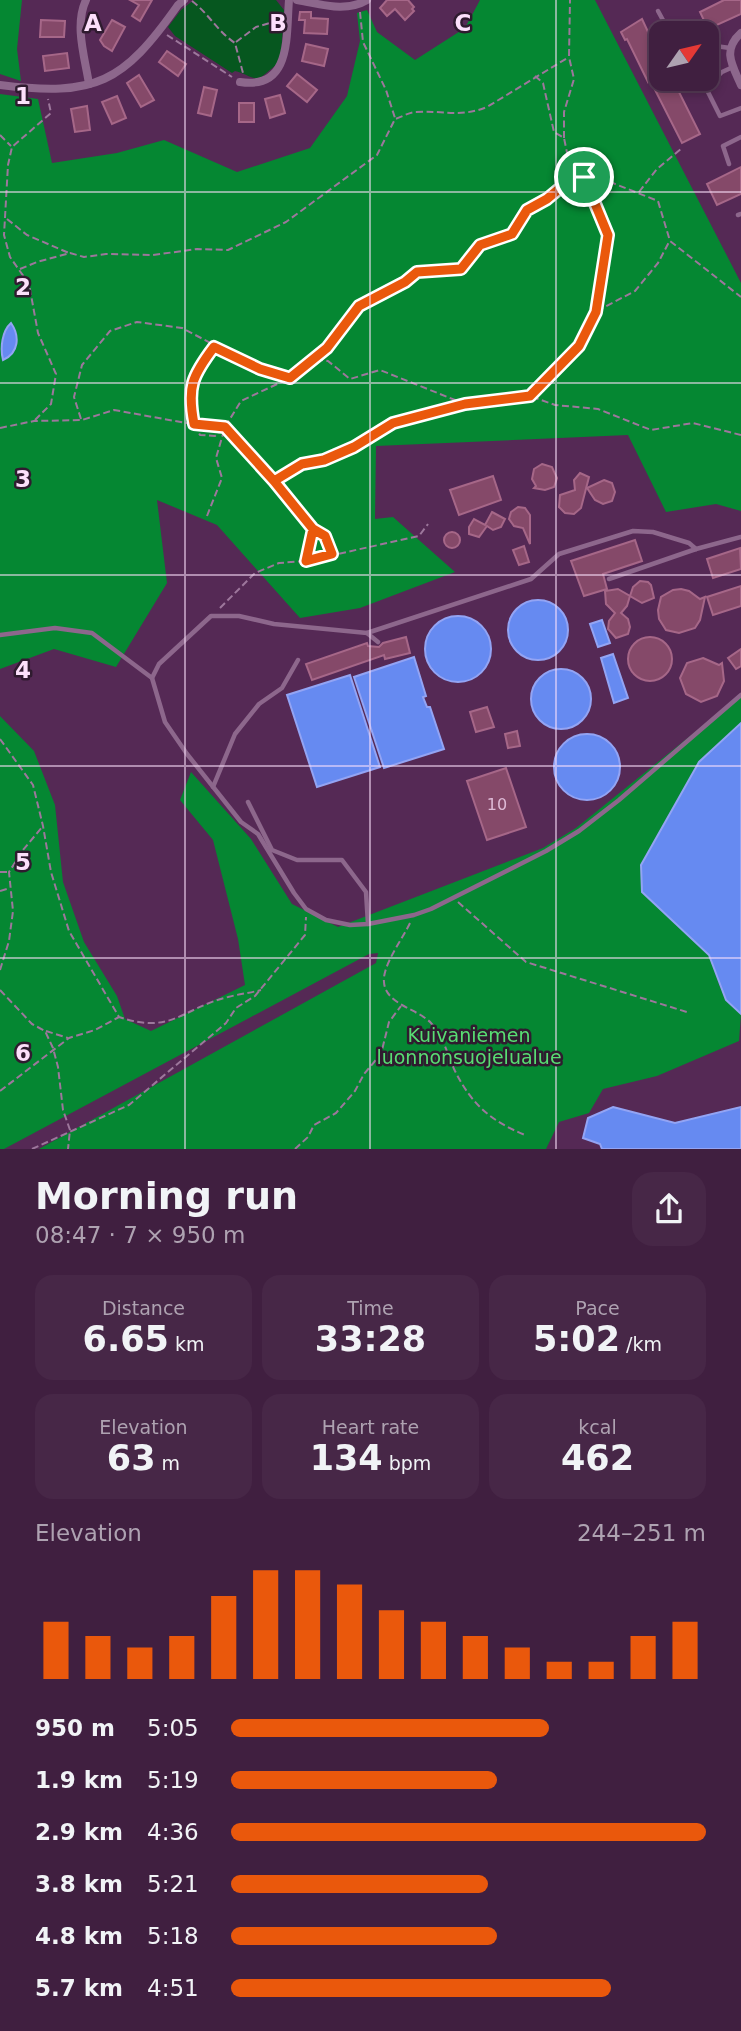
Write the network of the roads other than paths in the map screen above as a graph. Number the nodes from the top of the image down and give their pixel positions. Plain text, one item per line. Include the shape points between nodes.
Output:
1 (86, 0) edge
2 (184, 0) edge
3 (289, 0) edge
4 (297, 0) edge
5 (363, 2) edge
6 (658, 11) dead end
7 (663, 21) edge
8 (741, 33) edge
9 (719, 47) edge
10 (730, 48) junction
11 (733, 67) junction
12 (740, 80) edge
13 (242, 82) road end
14 (89, 84) junction
15 (0, 85) edge
16 (741, 108) edge
17 (741, 137) edge
18 (729, 164) dead end
19 (741, 537) edge
20 (696, 549) junction
21 (609, 579) dead end
22 (367, 634) junction
23 (0, 635) edge
24 (379, 642) dead end
25 (298, 660) dead end
26 (152, 678) junction
27 (741, 695) edge
28 (213, 787) junction
29 (248, 802) dead end
30 (368, 924) junction

1 - 14 street via 80,25
2 - 14 street via 128,65
3 - 13 street via 280,67 263,82
4 - 5 street via 339,8
6 - 7 lane
8 - 10 street
9 - 10 lane
10 - 11 street
11 - 12 street
11 - 16 lane via 706,88 720,116
14 - 15 street via 47,90
17 - 18 lane via 723,146
19 - 20 lane
20 - 21 lane
20 - 22 lane via 653,532 633,531 559,554 531,579
22 - 24 lane
22 - 26 lane via 211,616 159,664
23 - 26 lane via 55,628 92,633
25 - 28 lane via 282,688 259,704 235,734
26 - 28 lane via 165,722
27 - 30 lane via 579,831 455,899 414,915
28 - 30 lane via 241,822 258,834 306,909 326,920
29 - 30 lane via 272,850 297,860 342,860 366,892

